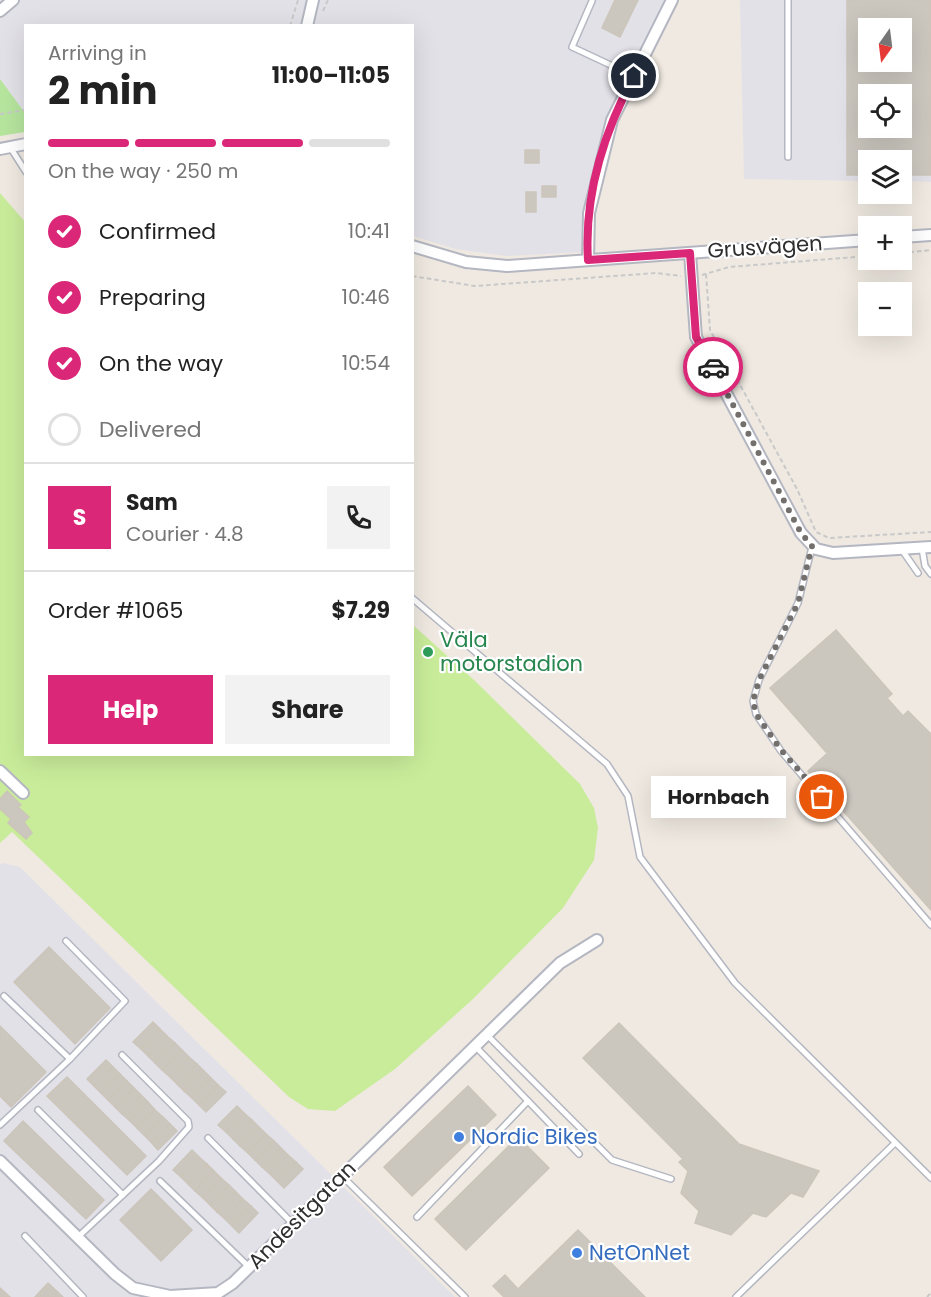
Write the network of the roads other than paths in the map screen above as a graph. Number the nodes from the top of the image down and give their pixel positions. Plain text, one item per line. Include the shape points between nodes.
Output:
1 (13, 0) edge
2 (313, 0) edge
3 (672, 0) edge
4 (788, 0) edge
5 (592, 2) dead end
6 (0, 11) edge
7 (307, 24) edge
8 (634, 76) junction
9 (24, 144) edge
10 (5, 148) edge
11 (788, 157) dead end
12 (24, 170) edge
13 (931, 235) edge
14 (912, 236) edge
15 (858, 241) edge
16 (414, 247) edge
17 (690, 253) junction
18 (588, 260) junction
19 (812, 546) junction
20 (901, 548) junction
21 (926, 548) edge
22 (918, 573) dead end
23 (931, 574) edge
24 (414, 600) edge
25 (0, 771) edge
26 (23, 792) dead end
27 (931, 925) edge
28 (597, 940) dead end
29 (66, 941) dead end
30 (4, 996) dead end
31 (486, 1034) junction
32 (475, 1046) junction
33 (122, 1055) dead end
34 (70, 1059) junction
35 (528, 1101) junction
36 (38, 1110) dead end
37 (1, 1122) edge
38 (208, 1138) dead end
39 (895, 1143) junction
40 (579, 1154) dead end
41 (0, 1161) edge
42 (342, 1175) junction
43 (931, 1178) edge
44 (671, 1179) dead end
45 (160, 1181) dead end
46 (123, 1195) junction
47 (417, 1217) dead end
48 (293, 1224) junction
49 (26, 1236) dead end
50 (78, 1237) junction
51 (249, 1268) junction
52 (219, 1295) edge
53 (161, 1296) edge
54 (83, 1297) edge
55 (181, 1297) edge
56 (465, 1297) edge
57 (736, 1297) edge

1 - 6 street
2 - 7 street
3 - 8 street
4 - 11 lane
5 - 8 lane via 572,47
8 - 18 street via 614,113 599,165 587,225
9 - 10 street
10 - 12 lane
13 - 14 street
15 - 17 street, Grusvägen
16 - 18 street, Grusvägen via 487,265
17 - 18 street, Grusvägen
17 - 19 street via 696,337 801,533
19 - 20 street via 833,553
19 - 27 lane via 798,603 759,680 753,701 756,714 781,750
20 - 21 street
20 - 22 lane
21 - 23 lane via 925,566
24 - 39 lane via 608,764 628,796 640,857 680,912 735,983
25 - 26 street
28 - 31 street, Andesitgatan via 560,963
29 - 34 lane via 125,1001
30 - 34 lane
31 - 32 street, Andesitgatan
31 - 44 lane via 612,1160
32 - 35 lane
32 - 42 street, Andesitgatan
33 - 46 lane via 188,1121 189,1127
34 - 37 lane
35 - 40 lane
35 - 47 lane
36 - 46 lane
38 - 48 lane
39 - 43 lane
39 - 57 lane
41 - 50 street, Andesitgatan
42 - 48 street, Andesitgatan
42 - 56 lane
45 - 51 lane
46 - 50 lane
48 - 51 street, Andesitgatan
49 - 54 lane
50 - 53 street, Andesitgatan via 133,1288
51 - 52 street, Andesitgatan
52 - 55 street, Andesitgatan
53 - 55 street, Andesitgatan

